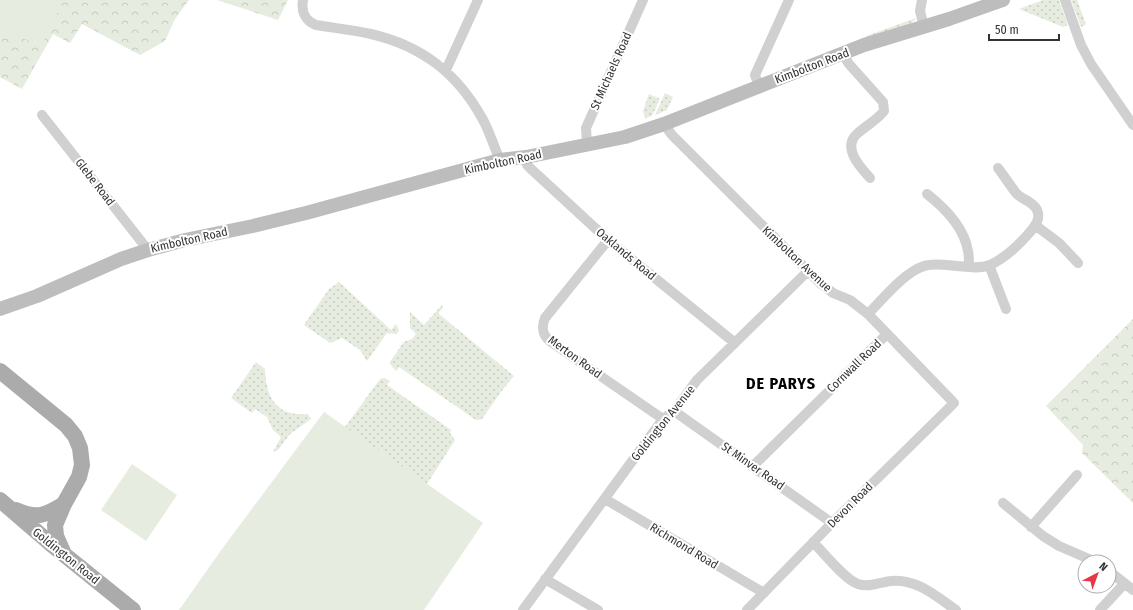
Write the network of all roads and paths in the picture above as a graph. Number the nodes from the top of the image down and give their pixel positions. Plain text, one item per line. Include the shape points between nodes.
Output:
1 (302, 0) edge
2 (478, 0) edge
3 (643, 0) edge
4 (789, 0) edge
5 (922, 0) edge
6 (1002, 0) edge
7 (1065, 0) edge
8 (924, 27) junction
9 (842, 54) junction
10 (446, 70) junction
11 (759, 86) junction
12 (42, 115) dead end
13 (664, 124) junction
14 (1133, 125) edge
15 (587, 144) junction
16 (526, 157) junction
17 (500, 160) junction
18 (998, 168) dead end
19 (870, 178) dead end
20 (927, 194) dead end
21 (1035, 225) junction
22 (608, 240) junction
23 (148, 250) junction
24 (1078, 263) dead end
25 (989, 265) junction
26 (969, 267) junction
27 (808, 272) junction
28 (0, 309) edge
29 (1006, 310) dead end
30 (868, 314) junction
31 (887, 334) junction
32 (735, 344) junction
33 (0, 371) edge
34 (954, 403) joint
35 (674, 411) junction
36 (663, 419) junction
37 (753, 466) junction
38 (1077, 476) dead end
39 (604, 499) junction
40 (1003, 503) dead end
41 (5, 504) edge
42 (64, 504) junction
43 (832, 522) junction
44 (1031, 527) junction
45 (813, 542) junction
46 (64, 554) junction
47 (1077, 554) edge
48 (1117, 578) edge
49 (545, 580) junction
50 (1124, 584) junction
51 (1133, 590) edge
52 (764, 593) junction
53 (125, 607) edge
54 (523, 610) edge
55 (598, 610) edge
56 (747, 610) edge
57 (956, 610) edge
58 (1100, 610) edge

1 - 10 street via 302,9 310,23 395,40 423,53
2 - 10 street
3 - 15 street, St Michaels Road via 586,128
4 - 11 street via 755,75
5 - 8 street via 920,11
6 - 8 main road, Kimbolton Road
7 - 14 street via 1091,64
8 - 9 main road, Kimbolton Road
9 - 11 main road, Kimbolton Road
9 - 19 street via 883,102 884,111 879,118 856,134 852,143 852,154
10 - 17 street via 470,98 484,120
11 - 13 main road, Kimbolton Road
12 - 23 street, Glebe Road
13 - 15 main road, Kimbolton Road
13 - 27 street, Kimbolton Avenue
15 - 16 main road, Kimbolton Road
16 - 17 main road, Kimbolton Road
16 - 22 street, Oaklands Road via 527,165
17 - 23 main road, Kimbolton Road via 306,213
18 - 21 street via 1017,194 1032,203 1037,211 1038,219
20 - 26 street via 949,214 962,234 968,251
21 - 24 street via 1059,243
21 - 25 street via 1008,254
22 - 32 street, Oaklands Road
22 - 36 street, Merton Road via 546,318 542,330 551,342
23 - 28 main road, Kimbolton Road
25 - 26 street
25 - 29 street
26 - 30 street via 937,264 924,266 900,282
27 - 30 street, Kimbolton Avenue via 833,293 850,300
27 - 32 street, Goldington Avenue
30 - 31 street, Kimbolton Avenue
31 - 34 street, Kimbolton Avenue
31 - 37 street, Cornwall Road
32 - 35 street, Goldington Avenue via 698,380
33 - 42 main road via 56,416 71,430 78,442 82,459 81,471
34 - 43 street, Devon Road
35 - 36 street, Goldington Avenue
35 - 37 street, St Minver Road
36 - 39 street, Goldington Avenue
37 - 43 street, St Minver Road
38 - 44 street
39 - 49 street, Goldington Avenue
39 - 52 street, Richmond Road
40 - 44 street
41 - 42 main road via 36,516 48,514
41 - 46 main road, Goldington Road
42 - 46 main road via 55,530
43 - 45 street, Devon Road
44 - 47 street via 1058,546
45 - 52 street, Devon Road
45 - 57 street via 857,584 867,586 903,580 917,584
46 - 53 main road, Goldington Road
48 - 50 street
49 - 54 street, Goldington Avenue
49 - 55 street
50 - 51 street
50 - 58 street
52 - 56 street, Devon Road

